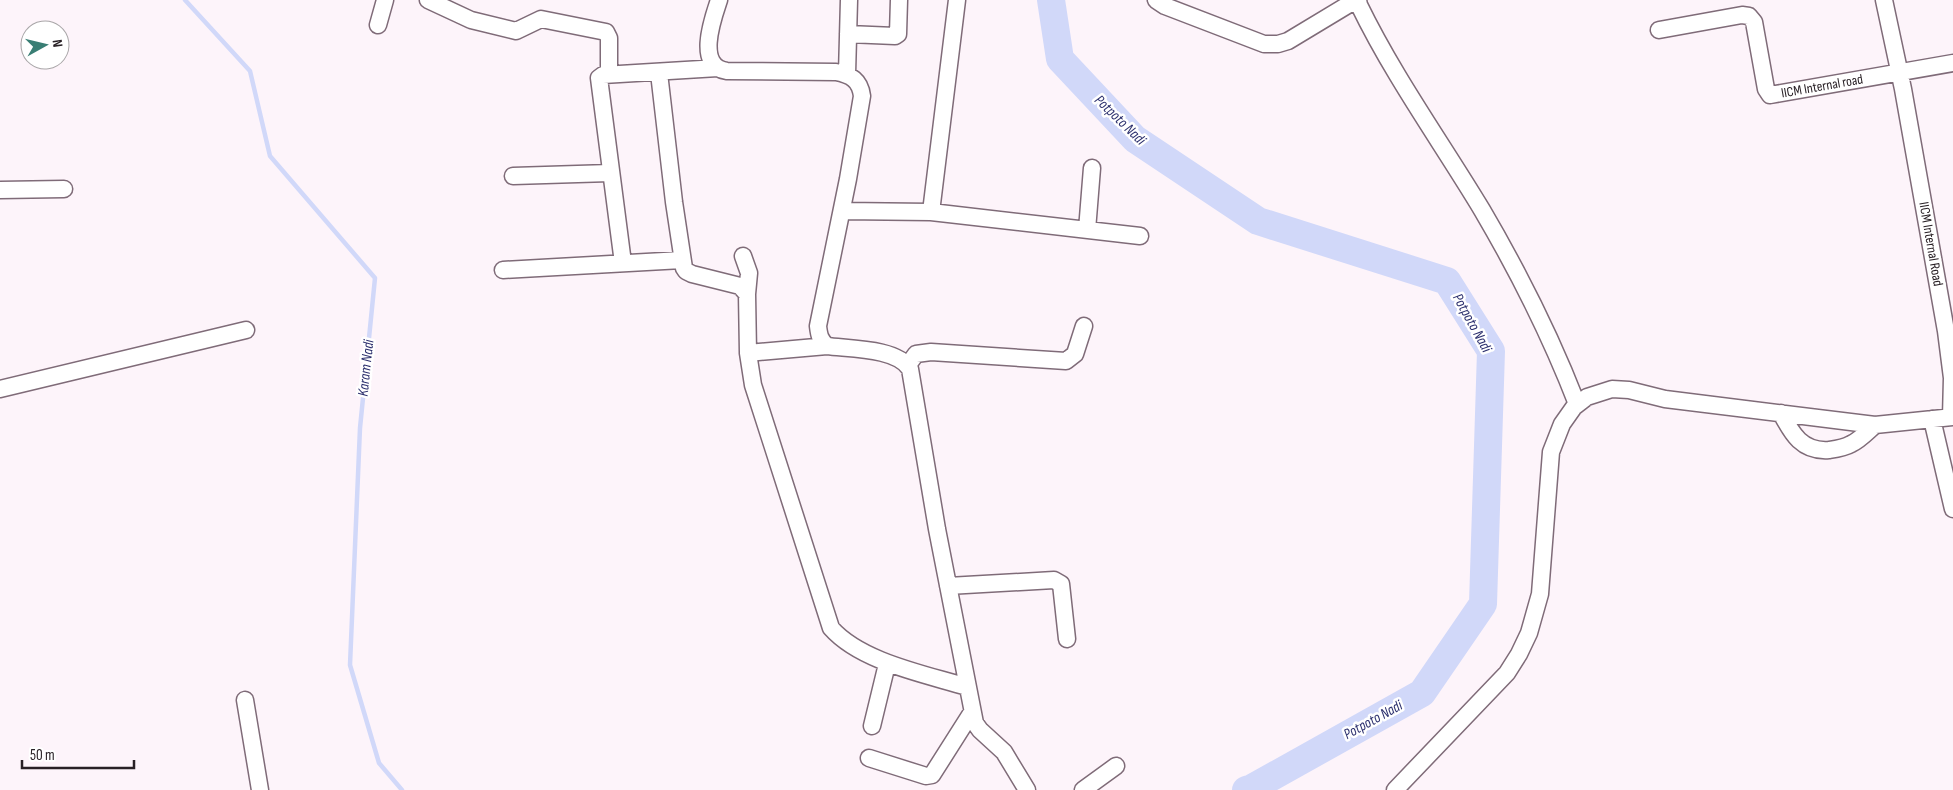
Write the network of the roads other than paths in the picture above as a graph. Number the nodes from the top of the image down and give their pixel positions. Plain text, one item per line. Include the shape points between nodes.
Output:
1 (385, 0) edge
2 (428, 0) edge
3 (719, 0) edge
4 (849, 0) edge
5 (899, 0) edge
6 (957, 0) edge
7 (1156, 0) edge
8 (1884, 0) edge
9 (1358, 2) edge
10 (378, 24) dead end
11 (1659, 30) dead end
12 (848, 34) junction
13 (1953, 63) edge
14 (718, 68) junction
15 (1899, 72) junction
16 (658, 73) junction
17 (609, 74) junction
18 (847, 74) junction
19 (1092, 168) dead end
20 (610, 173) junction
21 (513, 176) dead end
22 (64, 189) dead end
23 (0, 190) edge
24 (842, 211) junction
25 (931, 212) junction
26 (1087, 230) junction
27 (1140, 236) dead end
28 (743, 256) dead end
29 (682, 260) junction
30 (623, 263) junction
31 (503, 270) dead end
32 (747, 294) junction
33 (1084, 326) dead end
34 (246, 330) dead end
35 (827, 346) junction
36 (748, 353) junction
37 (908, 364) junction
38 (1953, 384) edge
39 (0, 389) edge
40 (1577, 404) junction
41 (1781, 413) junction
42 (1952, 417) edge
43 (1932, 419) junction
44 (1875, 425) junction
45 (1953, 510) edge
46 (948, 586) junction
47 (1067, 639) dead end
48 (887, 664) junction
49 (966, 687) junction
50 (245, 700) dead end
51 (972, 712) junction
52 (872, 726) dead end
53 (869, 758) dead end
54 (1116, 766) dead end
55 (260, 790) edge
56 (1027, 790) edge
57 (1083, 790) edge
58 (1395, 790) edge

1 - 10 street
2 - 17 street via 471,20 516,31 541,19 606,32 610,38
3 - 14 street via 708,35 712,61
4 - 12 street
5 - 12 street via 898,34
6 - 25 street
7 - 9 street via 1270,45 1288,41
8 - 15 street, IICM Internal Road
9 - 40 street via 1386,57 1482,211 1528,292
11 - 15 street, IICM Internal road via 1749,16 1754,22 1766,89 1770,95
12 - 18 street
13 - 15 street
14 - 16 street
14 - 18 street via 728,71
15 - 38 street, IICM Internal Road
16 - 17 street
16 - 29 street
17 - 20 street via 600,76 598,82
18 - 24 street via 861,87 862,96
19 - 26 street
20 - 21 street
20 - 30 street
22 - 23 street
24 - 25 street
24 - 35 street via 818,326 821,341
25 - 26 street
26 - 27 street
28 - 32 street via 749,273
29 - 30 street
29 - 32 street via 689,273 740,286
30 - 31 street
32 - 36 street
33 - 37 street via 1075,354 1066,361 931,352 916,354
34 - 39 street
35 - 36 street
35 - 37 street via 890,354
36 - 48 street via 753,385 829,622 839,636
37 - 46 street via 912,372
38 - 42 street, IICM Internal Road
40 - 41 street via 1602,391 1629,390 1665,398
40 - 58 street via 1562,424 1551,452 1540,594 1523,647 1507,673
41 - 44 street
41 - 44 street via 1804,446 1820,451 1850,445
42 - 43 street
43 - 44 street
43 - 45 street
46 - 47 street via 1058,581 1061,584
46 - 49 street
48 - 49 street
48 - 52 street
49 - 51 street
50 - 55 street
51 - 53 street via 929,776
51 - 56 street via 977,726 1004,752
54 - 57 street

